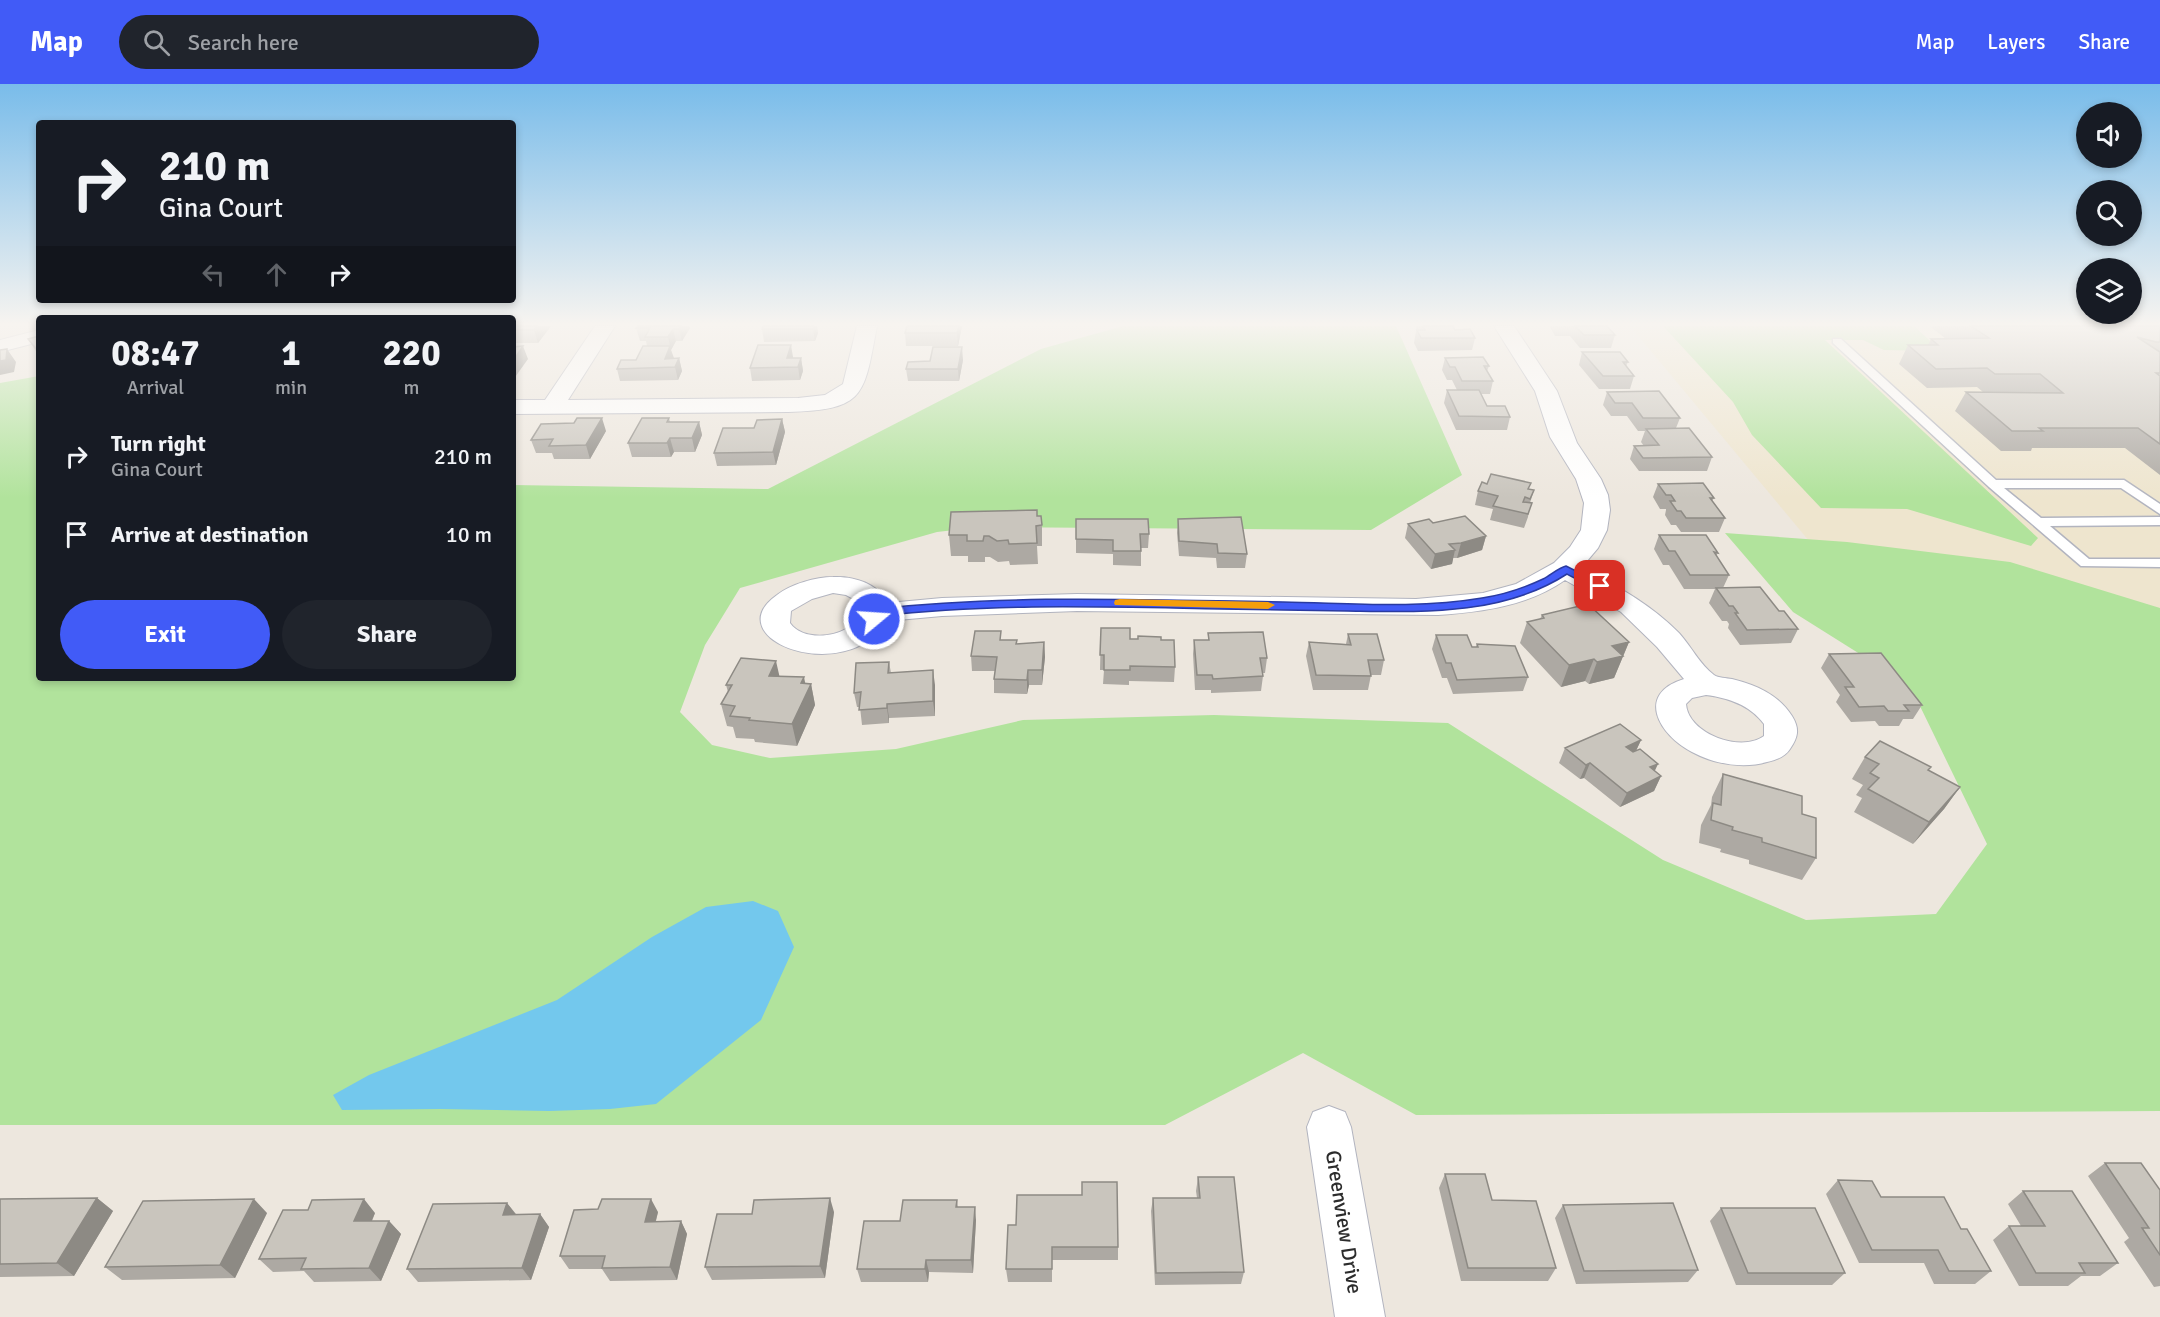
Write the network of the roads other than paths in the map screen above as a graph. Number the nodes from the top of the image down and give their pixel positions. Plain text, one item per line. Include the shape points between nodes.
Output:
1 (567, 384) edge
2 (854, 384) edge
3 (1541, 384) edge
4 (1884, 384) edge
5 (516, 407) edge
6 (552, 407) junction
7 (1994, 484) junction
8 (2160, 510) edge
9 (2160, 521) edge
10 (2037, 522) junction
11 (2160, 563) edge
12 (1566, 569) junction
13 (875, 613) dead end
14 (1706, 685) dead end
15 (1329, 1127) dead end
16 (1360, 1317) edge

1 - 6 street
2 - 6 street via 838,397 804,404
3 - 12 street via 1563,439 1597,501 1594,531
4 - 7 lane
5 - 6 street
7 - 8 lane via 2124,484
7 - 10 lane
9 - 10 lane
10 - 11 lane via 2086,563
12 - 13 street via 1518,593 1450,606 1011,602
12 - 14 street via 1631,606 1668,640
15 - 16 street, Greenview Drive

